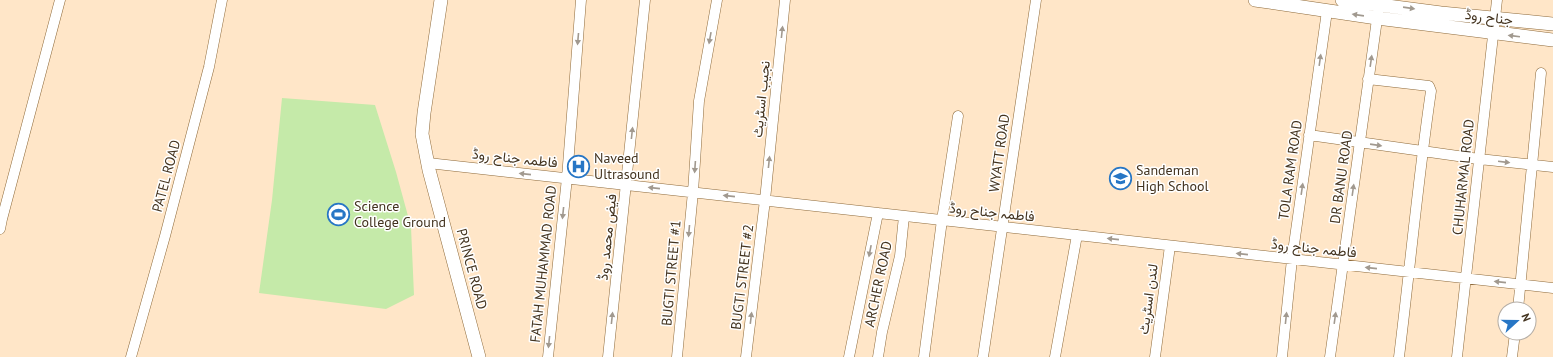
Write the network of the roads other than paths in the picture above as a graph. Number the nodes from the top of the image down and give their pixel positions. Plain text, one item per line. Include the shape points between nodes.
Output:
1 (60, 0) edge
2 (222, 0) edge
3 (441, 0) edge
4 (581, 0) edge
5 (644, 0) edge
6 (717, 0) edge
7 (785, 0) edge
8 (1036, 0) edge
9 (1255, 0) edge
10 (1342, 0) edge
11 (1497, 0) edge
12 (1379, 2) edge
13 (1328, 11) junction
14 (1377, 18) junction
15 (1496, 18) junction
16 (1553, 24) edge
17 (1494, 34) junction
18 (1553, 40) edge
19 (1541, 73) dead end
20 (1368, 79) junction
21 (958, 116) dead end
22 (1309, 135) junction
23 (1360, 143) junction
24 (1422, 151) junction
25 (1479, 159) junction
26 (428, 163) junction
27 (1532, 165) junction
28 (1553, 167) edge
29 (567, 176) junction
30 (626, 185) junction
31 (693, 192) junction
32 (765, 200) junction
33 (878, 213) junction
34 (904, 216) junction
35 (942, 220) junction
36 (1, 222) edge
37 (1002, 227) junction
38 (1077, 235) junction
39 (1170, 246) junction
40 (1292, 259) junction
41 (1343, 265) junction
42 (1410, 272) junction
43 (1466, 279) junction
44 (1521, 285) junction
45 (1553, 288) edge
46 (1519, 301) edge
47 (1514, 341) edge
48 (131, 357) edge
49 (479, 357) edge
50 (548, 357) edge
51 (608, 357) edge
52 (677, 357) edge
53 (746, 357) edge
54 (849, 357) edge
55 (878, 357) edge
56 (924, 357) edge
57 (983, 357) edge
58 (1055, 357) edge
59 (1155, 357) edge
60 (1282, 357) edge
61 (1330, 357) edge
62 (1399, 357) edge
63 (1458, 357) edge
64 (1512, 357) edge

1 - 36 street
2 - 48 street, PATEL ROAD via 209,67
3 - 26 main road, PRINCE ROAD via 422,134
4 -> 29 street, FATAH MUHAMMAD ROAD
30 -> 5 street, فیض محمد روڈ
6 -> 31 street, BUGTI STREET #1 via 699,102
32 -> 7 street, نجیب اسٹریٹ
8 - 37 street, WYATT ROAD
9 - 13 main road, جناح روڈ
10 - 12 main road, جناح روڈ
11 - 15 street, CHUHARMAL ROAD
12 - 14 street, DR BANU ROAD
12 -> 15 main road, جناح روڈ
14 -> 13 main road, جناح روڈ
22 -> 13 street, TOLA RAM ROAD
14 - 17 main road, جناح روڈ
20 -> 14 street, DR BANU ROAD
15 - 16 main road, جناح روڈ
15 - 17 street, CHUHARMAL ROAD
18 -> 17 main road, جناح روڈ
17 - 25 street, CHUHARMAL ROAD
19 - 27 street
20 - 23 street, DR BANU ROAD
20 - 24 street via 1428,86 1431,91
21 - 35 street
22 - 23 street
40 -> 22 street, TOLA RAM ROAD
23 -> 24 street
41 -> 23 street, DR BANU ROAD
24 - 25 street
24 - 42 street
25 -> 27 street
25 - 43 street, CHUHARMAL ROAD
29 -> 26 street, فاطمہ جناح روڈ
26 - 49 main road, PRINCE ROAD
27 - 28 street
27 - 44 street
29 - 30 street, فاطمہ جناح روڈ
29 -> 50 street, FATAH MUHAMMAD ROAD
31 -> 30 street, فاطمہ جناح روڈ
51 -> 30 street, فیض محمد روڈ
32 -> 31 street, فاطمہ جناح روڈ
31 -> 52 street, BUGTI STREET #1
32 - 33 street, فاطمہ جناح روڈ
53 -> 32 street, BUGTI STREET #2
33 - 34 street, فاطمہ جناح روڈ
33 -> 54 street
34 - 35 street, فاطمہ جناح روڈ
34 - 55 street, ARCHER ROAD via 900,256
35 - 37 street, فاطمہ جناح روڈ
35 - 56 street
37 - 38 street, فاطمہ جناح روڈ
37 - 57 street, WYATT ROAD
39 -> 38 street, فاطمہ جناح روڈ
38 - 58 street
40 -> 39 street, فاطمہ جناح روڈ
39 - 59 street, لندن اسٹریٹ
40 - 41 street, فاطمہ جناح روڈ
60 -> 40 street, TOLA RAM ROAD
42 -> 41 street, فاطمہ جناح روڈ
61 -> 41 street, DR BANU ROAD
42 - 43 street, فاطمہ جناح روڈ
42 - 62 street
44 -> 43 street, فاطمہ جناح روڈ
43 - 63 street, CHUHARMAL ROAD
44 - 45 street, فاطمہ جناح روڈ
44 - 46 street
47 - 64 street

